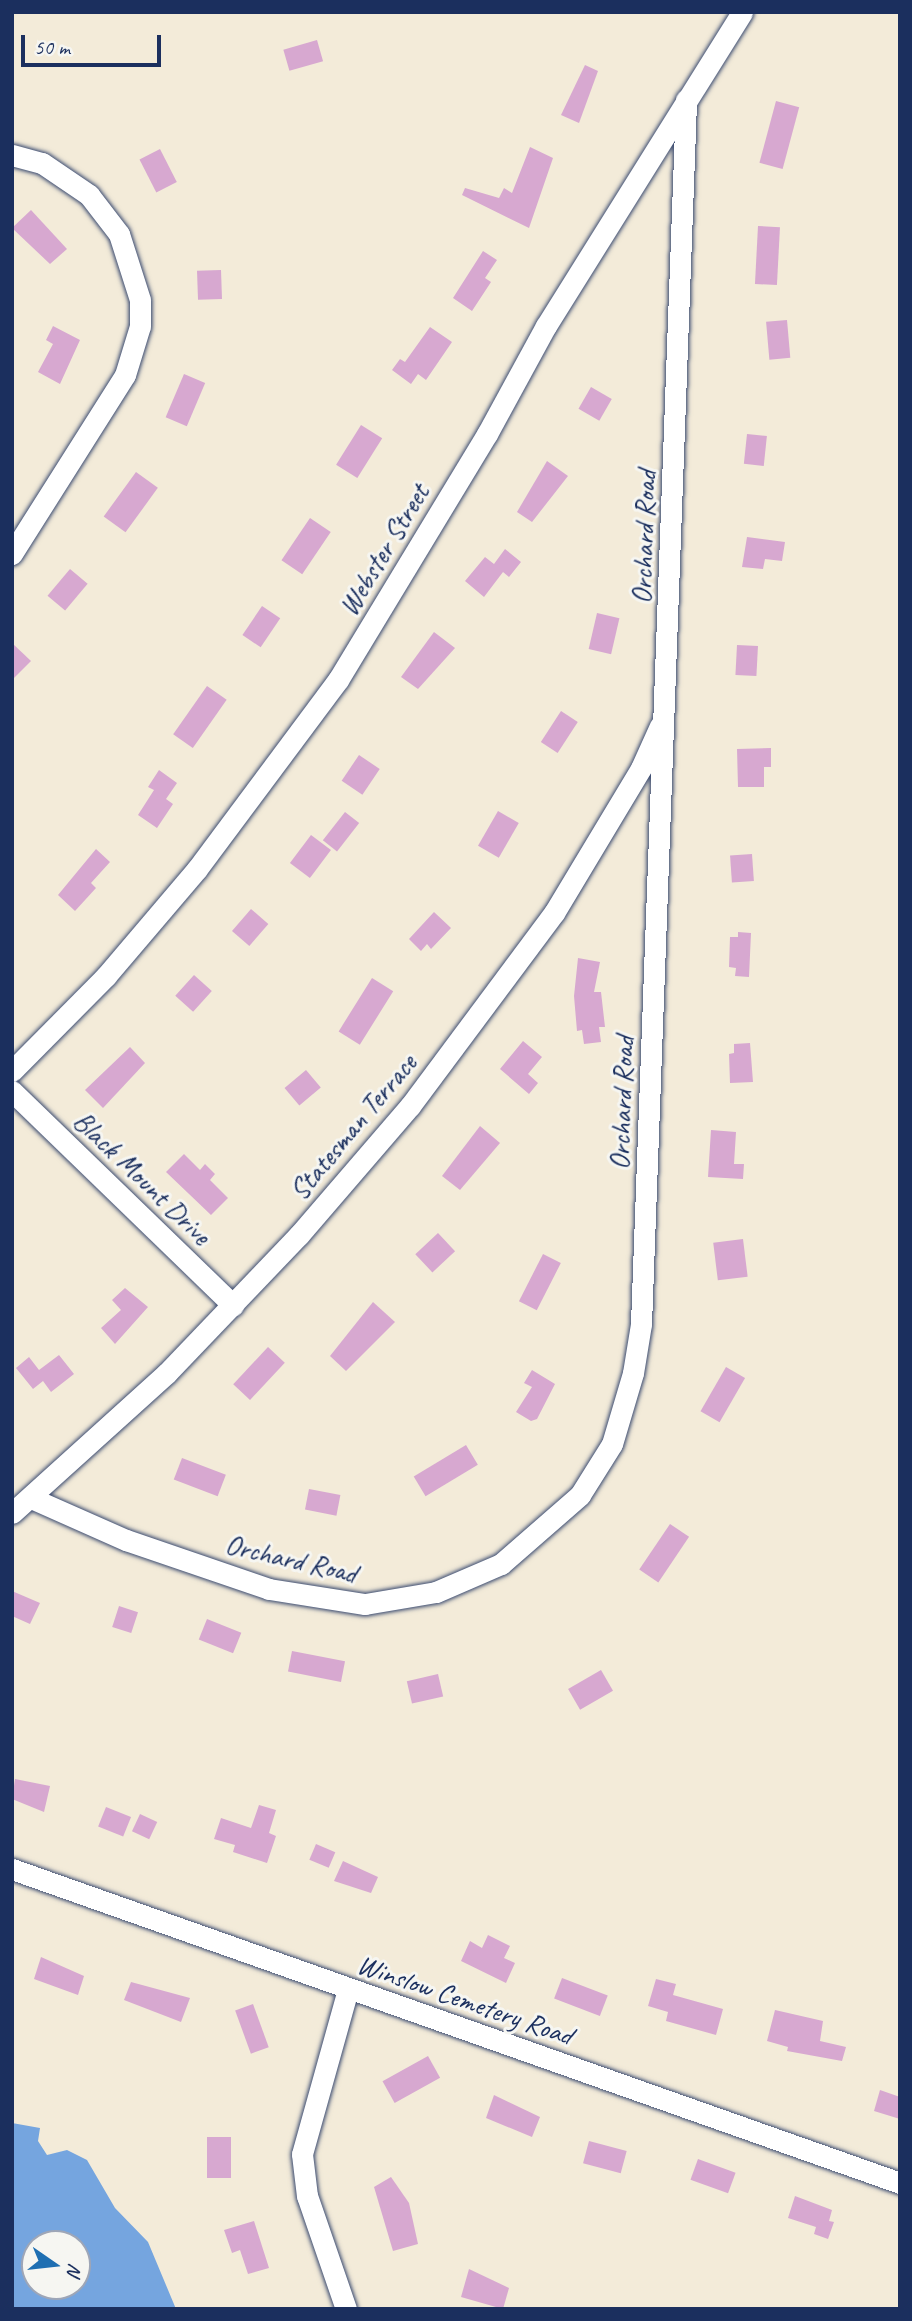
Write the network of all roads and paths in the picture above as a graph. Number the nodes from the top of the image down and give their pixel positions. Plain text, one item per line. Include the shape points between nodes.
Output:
1 (741, 12) edge
2 (686, 100) junction
3 (12, 155) edge
4 (12, 554) edge
5 (664, 718) junction
6 (12, 1071) edge
7 (12, 1091) edge
8 (233, 1305) junction
9 (31, 1498) junction
10 (12, 1513) edge
11 (12, 1869) edge
12 (348, 1989) junction
13 (900, 2183) edge
14 (346, 2309) edge

1 - 2 street, Webster Street
2 - 5 street, Orchard Road
2 - 6 street, Webster Street via 546,326 487,434 338,680 197,869 106,976
3 - 4 street via 42,163 89,195 119,234 140,300 140,326 125,375
5 - 8 street, Statesman Terrace via 641,768 560,903 495,995 368,1157
5 - 9 street, Orchard Road via 641,1324 633,1373 612,1444 580,1495 501,1564 436,1592 365,1604 269,1589 126,1540
7 - 8 street, Black Mount Drive
8 - 9 street, Statesman Terrace via 167,1373
9 - 10 street, Statesman Terrace
11 - 12 street, Winslow Cemetery Road
12 - 13 street, Winslow Cemetery Road
12 - 14 street via 302,2154 307,2196

